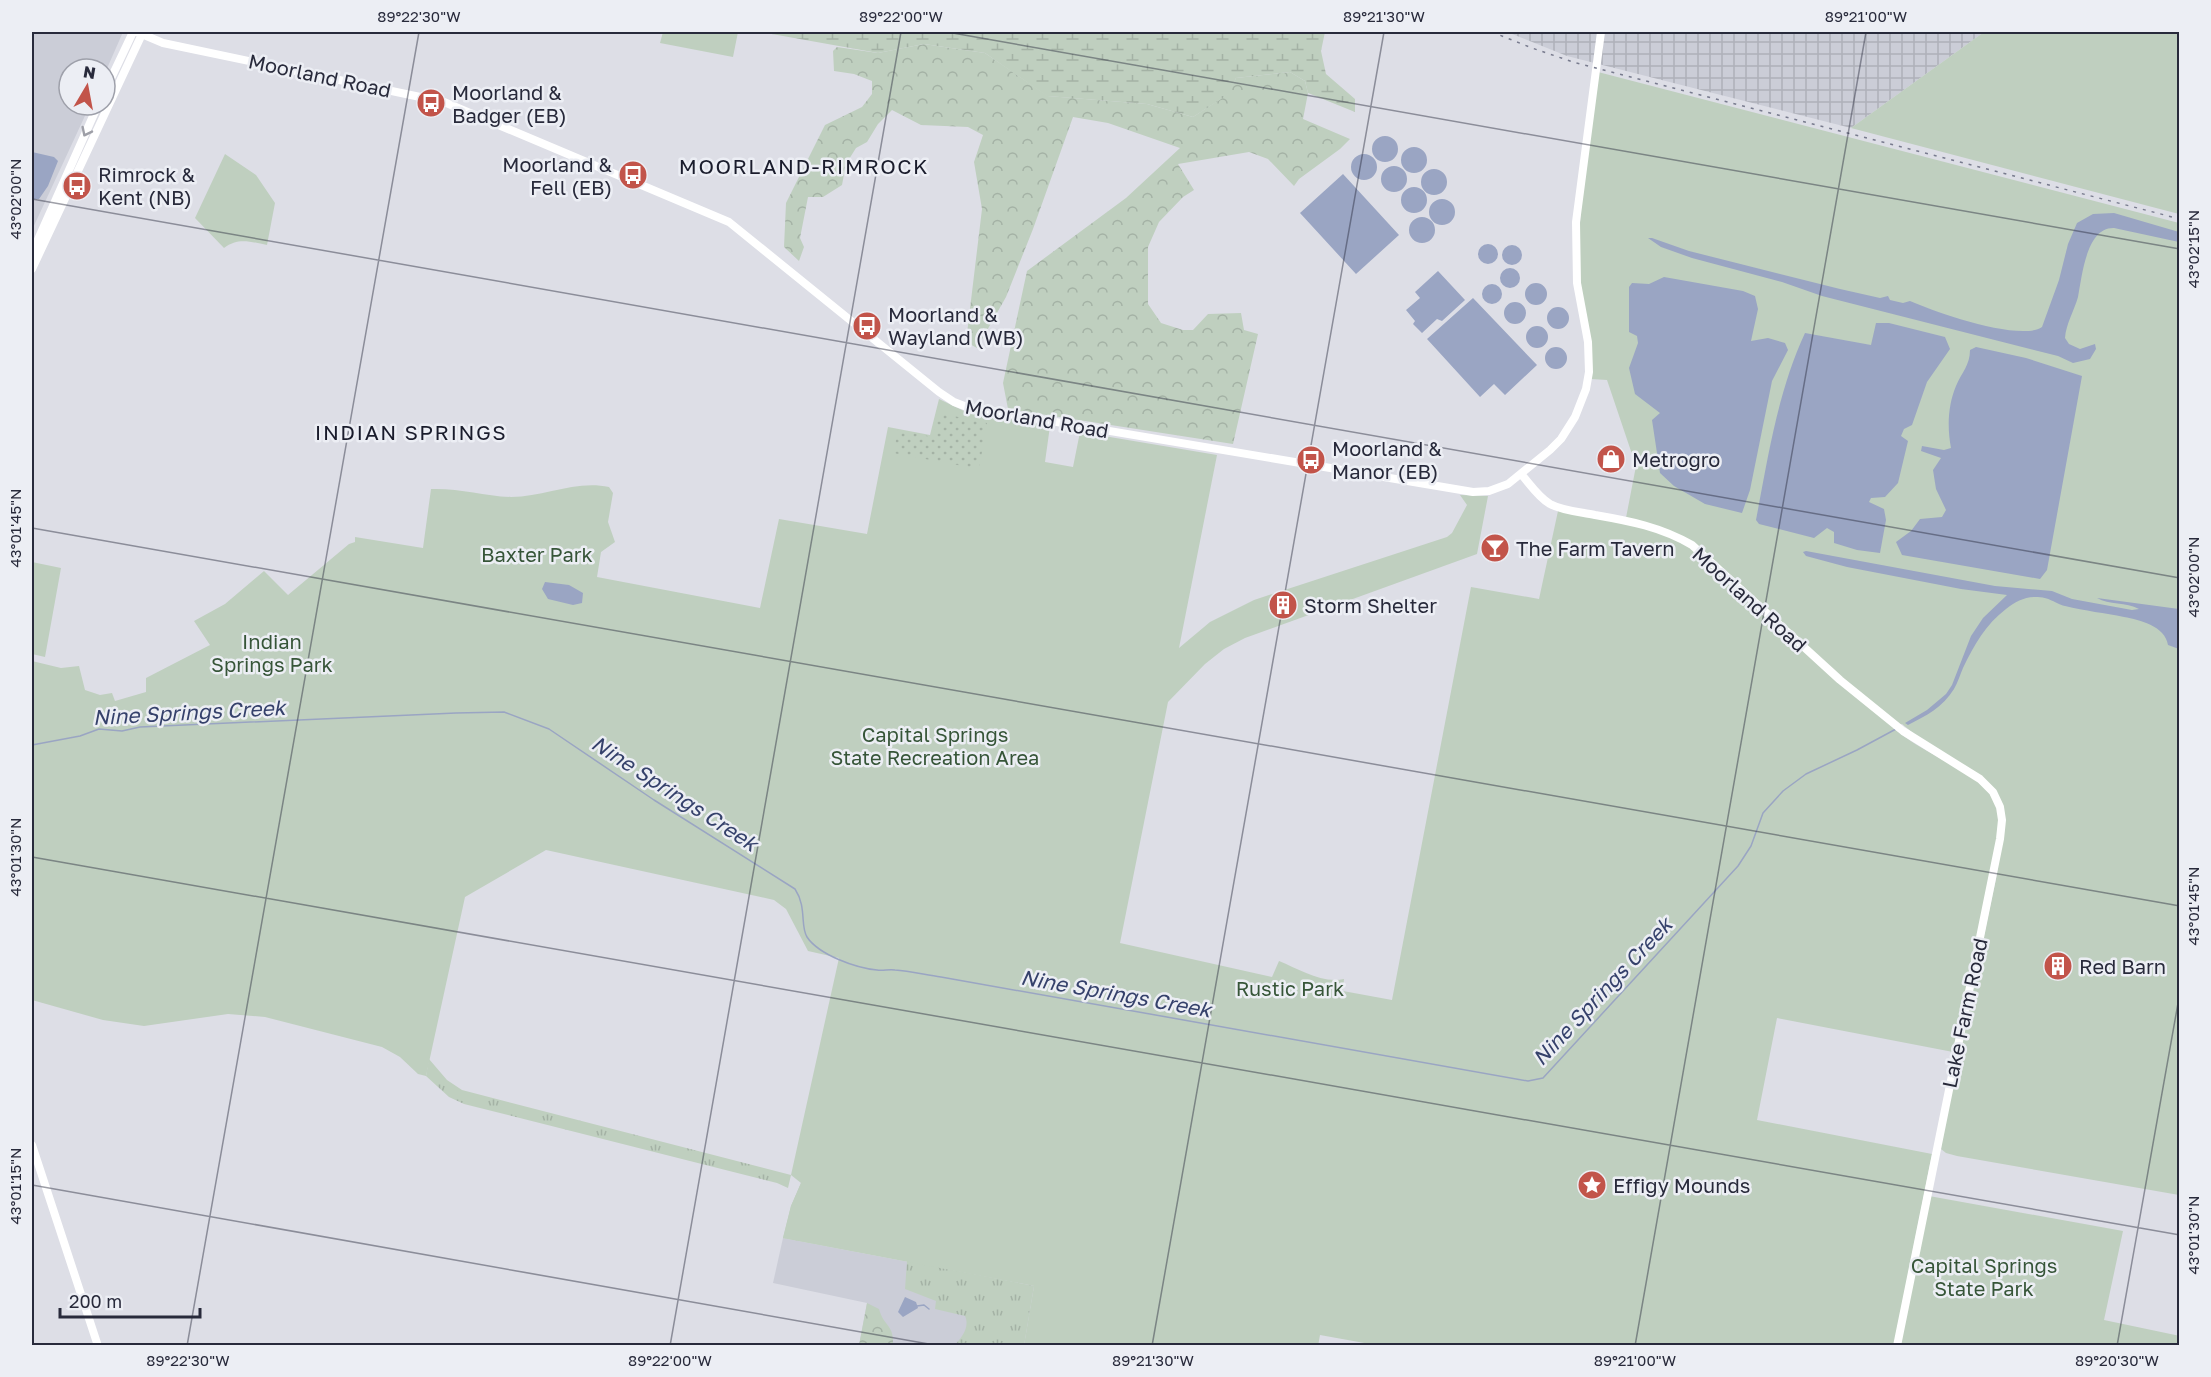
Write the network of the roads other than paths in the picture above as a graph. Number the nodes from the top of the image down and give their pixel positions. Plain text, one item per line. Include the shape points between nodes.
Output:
1 (139, 32) edge
2 (1601, 32) edge
3 (117, 70) edge
4 (93, 117) edge
5 (32, 253) edge
6 (32, 269) edge
7 (1521, 474) junction
8 (1900, 728) joint
9 (32, 1145) edge
10 (98, 1346) edge
11 (1897, 1346) edge

1 - 3 street
1 - 6 street
1 - 7 street, Moorland Road via 163,43 444,102 729,222 945,397 967,407 1473,492 1508,484
2 - 7 street via 1580,195 1576,261 1588,342 1586,389 1561,439
4 -> 5 street
7 - 8 street, Moorland Road via 1551,504 1648,525 1692,545 1819,662
8 - 11 street, Lake Farm Road via 1993,792 2000,807 2002,828
9 - 10 street

